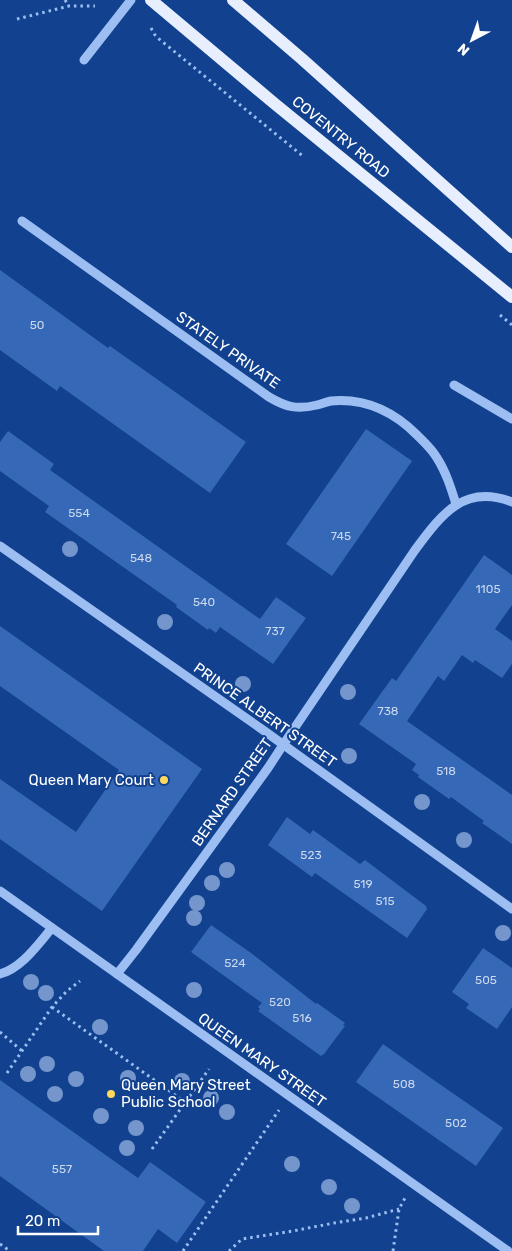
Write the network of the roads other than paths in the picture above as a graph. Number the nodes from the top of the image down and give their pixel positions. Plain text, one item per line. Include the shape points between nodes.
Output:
1 (131, 0) edge
2 (151, 0) edge
3 (233, 0) edge
4 (84, 60) dead end
5 (22, 221) dead end
6 (512, 247) edge
7 (512, 297) edge
8 (454, 385) dead end
9 (512, 419) edge
10 (512, 502) edge
11 (456, 504) junction
12 (0, 546) edge
13 (283, 744) junction
14 (0, 891) edge
15 (512, 909) edge
16 (52, 928) junction
17 (0, 974) edge
18 (117, 974) junction
19 (508, 1251) edge

1 - 4 street
2 - 7 main road, COVENTRY ROAD
3 - 6 main road, COVENTRY ROAD
5 - 11 street, STATELY PRIVATE via 279,403 302,408 330,401 348,401 386,411 408,426 437,458
8 - 9 street
10 - 11 street via 486,497 470,498
11 - 13 street, BERNARD STREET via 415,550
12 - 13 street, PRINCE ALBERT STREET
13 - 15 street, PRINCE ALBERT STREET
13 - 18 street, BERNARD STREET
14 - 16 street, QUEEN MARY STREET
16 - 17 street via 26,958
16 - 18 street, QUEEN MARY STREET
18 - 19 street, QUEEN MARY STREET

